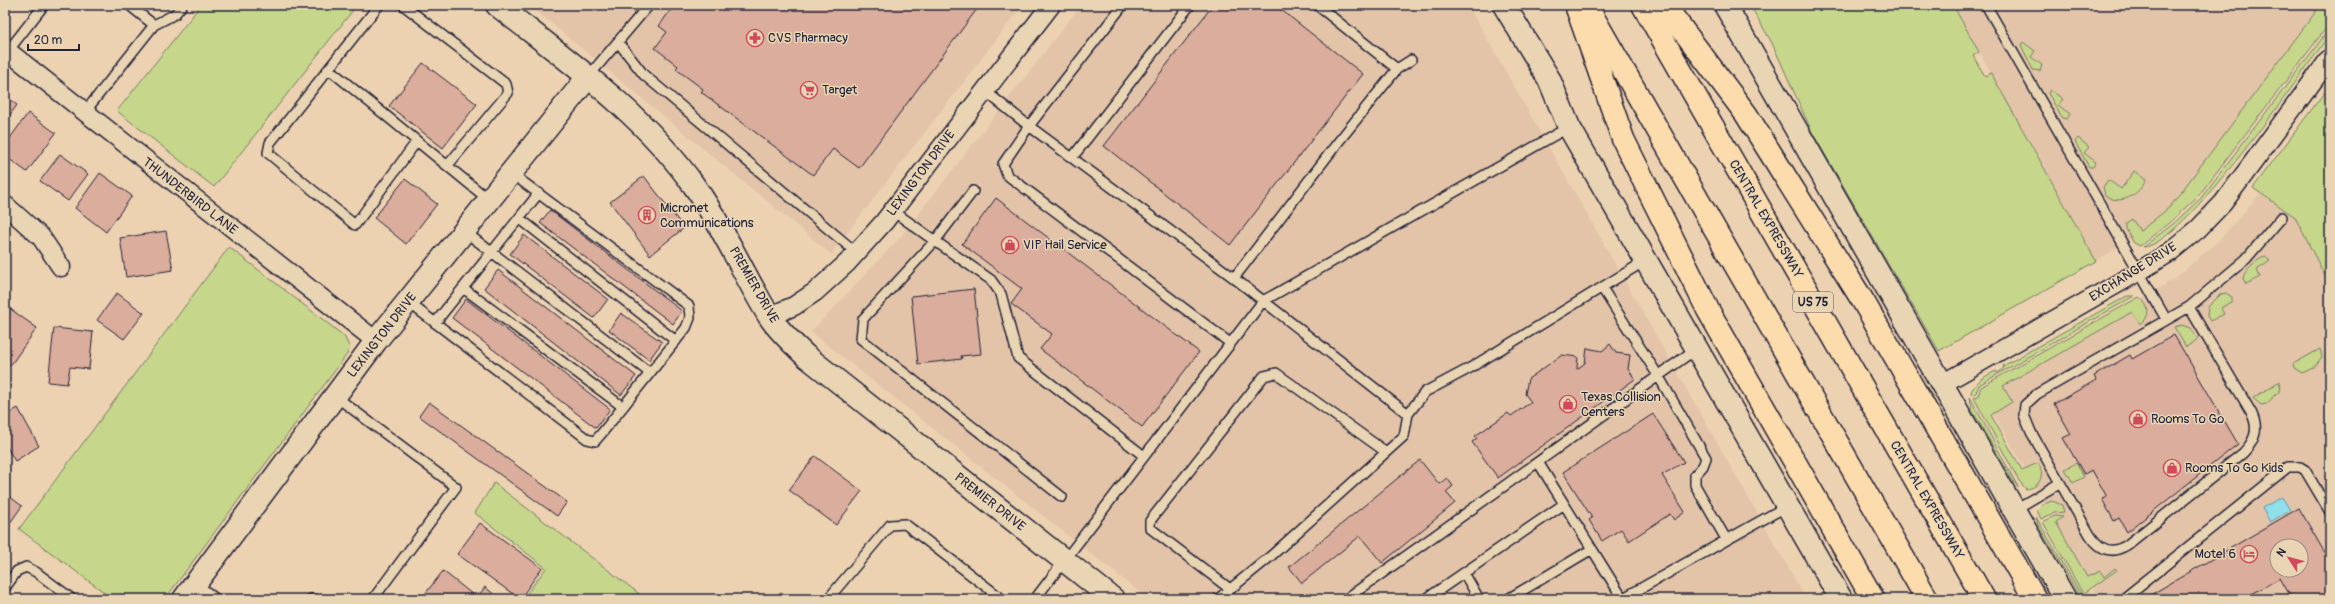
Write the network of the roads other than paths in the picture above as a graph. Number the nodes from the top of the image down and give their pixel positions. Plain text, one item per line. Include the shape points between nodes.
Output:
1 (44, 5) edge
2 (129, 5) edge
3 (182, 5) edge
4 (379, 5) edge
5 (403, 5) edge
6 (497, 5) edge
7 (648, 5) edge
8 (1051, 5) edge
9 (1123, 5) edge
10 (1190, 5) edge
11 (1317, 5) edge
12 (1504, 5) edge
13 (1513, 5) edge
14 (1576, 5) edge
15 (1586, 5) edge
16 (1642, 5) edge
17 (1664, 5) edge
18 (1725, 5) edge
19 (1986, 5) edge
20 (154, 25) junction
21 (618, 42) junction
22 (6, 50) edge
23 (2330, 58) edge
24 (1412, 60) dead end
25 (329, 69) junction
26 (1397, 69) junction
27 (588, 77) junction
28 (1549, 79) junction
29 (984, 90) junction
30 (84, 113) junction
31 (1029, 126) junction
32 (1569, 127) junction
33 (417, 141) junction
34 (1072, 158) junction
35 (448, 165) junction
36 (511, 173) junction
37 (972, 191) dead end
38 (539, 193) junction
39 (490, 200) junction
40 (5, 205) edge
41 (893, 211) junction
42 (2282, 217) dead end
43 (519, 218) junction
44 (464, 231) junction
45 (935, 241) junction
46 (492, 252) junction
47 (857, 253) junction
48 (1645, 261) junction
49 (61, 267) dead end
50 (2138, 272) junction
51 (1234, 278) junction
52 (463, 288) junction
53 (1602, 288) junction
54 (1263, 301) junction
55 (408, 302) junction
56 (2189, 307) junction
57 (770, 316) junction
58 (2166, 319) junction
59 (435, 323) junction
60 (376, 341) junction
61 (676, 341) junction
62 (1230, 343) junction
63 (1696, 349) junction
64 (650, 373) junction
65 (1659, 377) junction
66 (1942, 384) junction
67 (334, 396) junction
68 (623, 407) junction
69 (1408, 414) junction
70 (1386, 452) junction
71 (1144, 456) junction
72 (1538, 462) junction
73 (2060, 483) junction
74 (1062, 497) dead end
75 (1564, 504) junction
76 (1787, 506) junction
77 (2014, 510) junction
78 (2330, 512) edge
79 (1726, 539) junction
80 (1592, 549) junction
81 (1065, 561) junction
82 (1464, 573) junction
83 (5, 588) edge
84 (1230, 589) junction
85 (189, 591) edge
86 (72, 599) edge
87 (216, 599) edge
88 (373, 599) edge
89 (828, 599) edge
90 (1002, 599) edge
91 (1035, 599) edge
92 (1113, 599) edge
93 (1218, 599) edge
94 (1346, 599) edge
95 (1426, 599) edge
96 (1479, 599) edge
97 (1508, 599) edge
98 (1623, 599) edge
99 (1841, 599) edge
100 (1873, 599) edge
101 (1927, 599) edge
102 (1984, 599) edge
103 (2035, 599) edge
104 (2065, 599) edge
105 (2123, 599) edge

1 - 22 lane
2 - 20 lane
3 - 20 lane via 175,14
4 - 25 lane
5 - 35 lane via 506,84 508,93
6 - 27 street, PREMIER DRIVE
7 - 21 lane
8 - 29 street, LEXINGTON DRIVE
9 - 31 lane
10 - 34 lane
11 - 26 lane
12 - 28 street
13 - 28 street
14 - 100 highway via 1623,139 1708,310
15 - 101 highway
16 - 102 highway, CENTRAL EXPRESSWAY / US 75
17 - 103 highway via 1746,114 1855,288
18 - 66 street
19 - 50 lane
20 - 30 lane
21 - 27 lane
21 - 47 lane via 644,76
22 - 30 street, THUNDERBIRD LANE
23 - 50 street, EXCHANGE DRIVE via 2223,203 2181,242
24 - 26 lane
25 - 33 lane
25 - 33 lane via 270,143 268,154 355,225
26 - 51 lane
27 - 36 street, LEXINGTON DRIVE
27 - 57 street, PREMIER DRIVE via 614,97 639,122 694,186 716,218
28 - 32 street
29 - 31 lane
29 - 41 street, LEXINGTON DRIVE
30 - 60 street, THUNDERBIRD LANE
31 - 34 lane
31 - 62 lane via 1003,164 1007,175
32 - 48 street
32 - 54 lane
33 - 35 lane
34 - 51 lane
35 - 39 lane
36 - 38 lane
36 - 39 street, LEXINGTON DRIVE
37 - 45 lane
38 - 43 lane
38 - 61 lane via 689,306 688,323
39 - 44 street, LEXINGTON DRIVE
40 - 49 street via 41,237
41 - 45 lane
41 - 47 street, LEXINGTON DRIVE
42 - 56 lane via 2246,259
43 - 46 lane
43 - 61 lane
44 - 46 lane
44 - 55 street, LEXINGTON DRIVE
45 - 71 lane via 991,280 1001,294 1018,358
45 - 74 lane via 863,319 861,339
46 - 52 lane
46 - 64 lane
47 - 57 street, LEXINGTON DRIVE via 815,292 794,306
48 - 53 lane
48 - 63 street
50 - 58 lane
50 - 66 street, EXCHANGE DRIVE
51 - 54 lane
52 - 59 lane
52 - 68 lane
53 - 65 lane
53 - 69 lane via 1470,368 1425,392
54 - 62 lane
54 - 69 lane
55 - 59 lane
55 - 60 street, LEXINGTON DRIVE
56 - 58 lane
56 - 73 lane via 2254,418 2256,429 2251,446 2119,550 2106,550 2098,545
57 - 81 street, PREMIER DRIVE via 784,335 811,361
58 - 73 lane via 2037,394 2026,405 2026,421
59 - 68 lane via 588,439 595,441
60 - 67 street, LEXINGTON DRIVE
61 - 64 lane
62 - 71 lane
63 - 65 lane
63 - 76 street
64 - 68 lane
65 - 72 lane
65 - 79 lane via 1706,458 1695,475 1695,485
66 - 77 street
67 - 85 street, LEXINGTON DRIVE
67 - 88 lane via 456,487
69 - 70 lane via 1404,436
70 - 84 lane via 1271,556
70 - 84 lane via 1276,373 1264,376 1150,521 1150,528
71 - 81 lane
72 - 75 lane
72 - 94 lane
73 - 77 lane
75 - 80 lane
75 - 82 lane
76 - 79 lane
76 - 99 street
77 - 104 street
78 - 105 lane via 2305,470 2300,467 2288,468
79 - 98 lane
80 - 97 lane
80 - 98 lane
81 - 91 lane
81 - 92 street, PREMIER DRIVE
82 - 95 lane
82 - 96 lane
83 - 86 lane via 17,571 26,567
84 - 93 lane
85 - 87 lane
89 - 90 lane via 890,525 905,524

